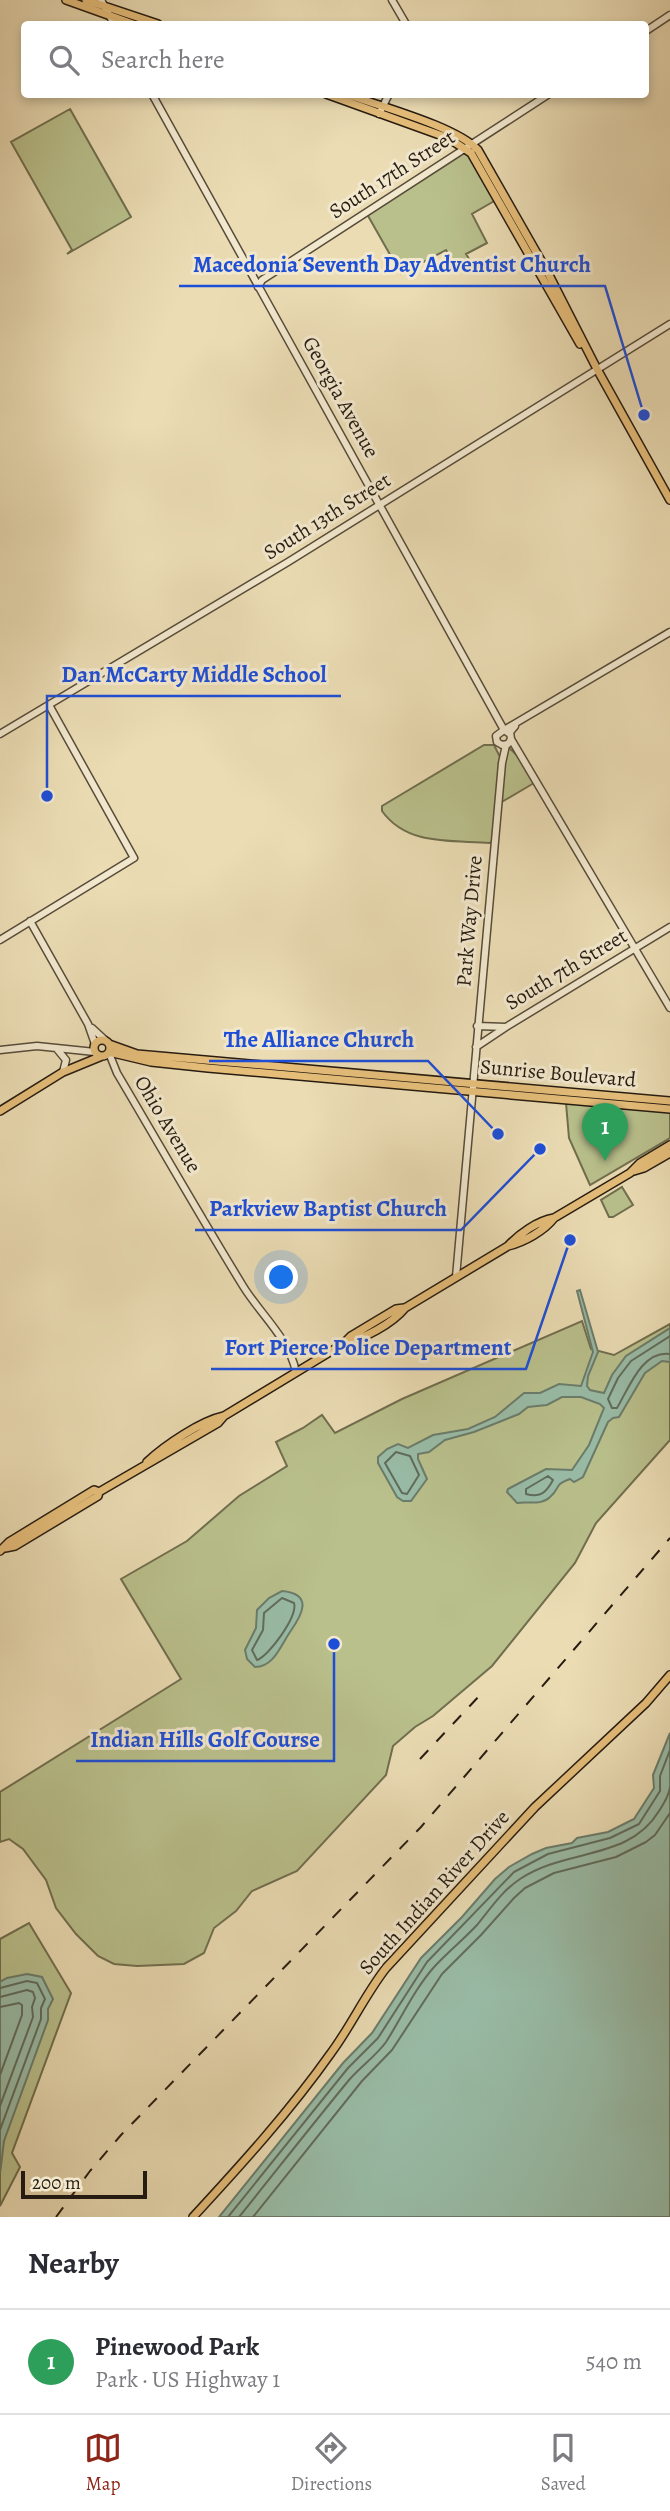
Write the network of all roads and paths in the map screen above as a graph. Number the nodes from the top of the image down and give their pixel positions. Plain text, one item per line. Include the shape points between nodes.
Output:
1 (66, 0) edge
2 (87, 0) edge
3 (392, 0) edge
4 (105, 7) edge
5 (670, 15) edge
6 (128, 21) edge
7 (149, 21) edge
8 (404, 21) edge
9 (649, 29) edge
10 (154, 98) edge
11 (340, 98) edge
12 (355, 98) edge
13 (387, 98) edge
14 (543, 98) edge
15 (380, 110) junction
16 (468, 145) junction
17 (258, 287) junction
18 (670, 324) edge
19 (597, 369) junction
20 (670, 500) edge
21 (380, 503) junction
22 (670, 632) edge
23 (49, 705) junction
24 (0, 734) edge
25 (505, 737) junction
26 (30, 922) junction
27 (670, 927) edge
28 (0, 940) edge
29 (635, 948) junction
30 (670, 1008) edge
31 (477, 1026) junction
32 (506, 1027) junction
33 (476, 1047) junction
34 (57, 1049) junction
35 (102, 1049) junction
36 (0, 1050) edge
37 (132, 1059) junction
38 (63, 1072) junction
39 (117, 1073) junction
40 (472, 1087) junction
41 (670, 1101) edge
42 (670, 1109) edge
43 (0, 1111) edge
44 (670, 1145) edge
45 (670, 1153) edge
46 (630, 1173) junction
47 (456, 1277) junction
48 (296, 1372) junction
49 (2, 1549) edge
50 (670, 1675) edge
51 (193, 2217) edge

1 - 4 main road
2 - 4 main road
3 - 8 street
4 - 6 main road
4 - 7 main road
5 - 9 street
10 - 17 street, Georgia Avenue
11 - 15 main road
12 - 15 main road
13 - 15 street
14 - 16 street, South 17th Street
15 - 16 main road via 449,131
16 - 17 street, South 17th Street via 262,280
16 - 19 main road
17 - 21 street, Georgia Avenue
18 - 19 street, South 13th Street
19 - 20 main road
19 - 21 street, South 13th Street
21 - 23 street, South 13th Street
21 - 25 street, Georgia Avenue
22 - 25 street via 519,722
23 - 24 street, South 13th Street
23 - 26 street via 134,858
25 - 29 street, Georgia Avenue via 522,756
25 - 31 street, Park Way Drive
26 - 28 street
26 - 35 street, Ohio Avenue
27 - 29 street, South 7th Street
29 - 30 street, Georgia Avenue
29 - 32 street, South 7th Street
31 - 32 street, South 7th Street
31 - 33 street, Park Way Drive
32 - 33 street
33 - 40 street, Park Way Drive
34 - 35 street
34 - 36 street
34 - 38 street via 66,1060
35 - 37 main road, Sunrise Boulevard
35 - 38 main road
35 - 39 street, Ohio Avenue
35 - 40 main road, Sunrise Boulevard
37 - 39 street via 121,1062
37 - 40 main road, Sunrise Boulevard
38 - 43 main road
39 - 48 street, Ohio Avenue via 244,1289 272,1324
40 - 41 main road, Sunrise Boulevard
40 - 42 main road, Sunrise Boulevard
40 - 47 street, Park Way Drive
44 - 46 main road
45 - 46 main road
46 - 47 main road
47 - 48 main road
48 - 49 main road via 177,1440 98,1496 15,1546
50 - 51 main road, South Indian River Drive via 535,1807 386,1968 310,2083

